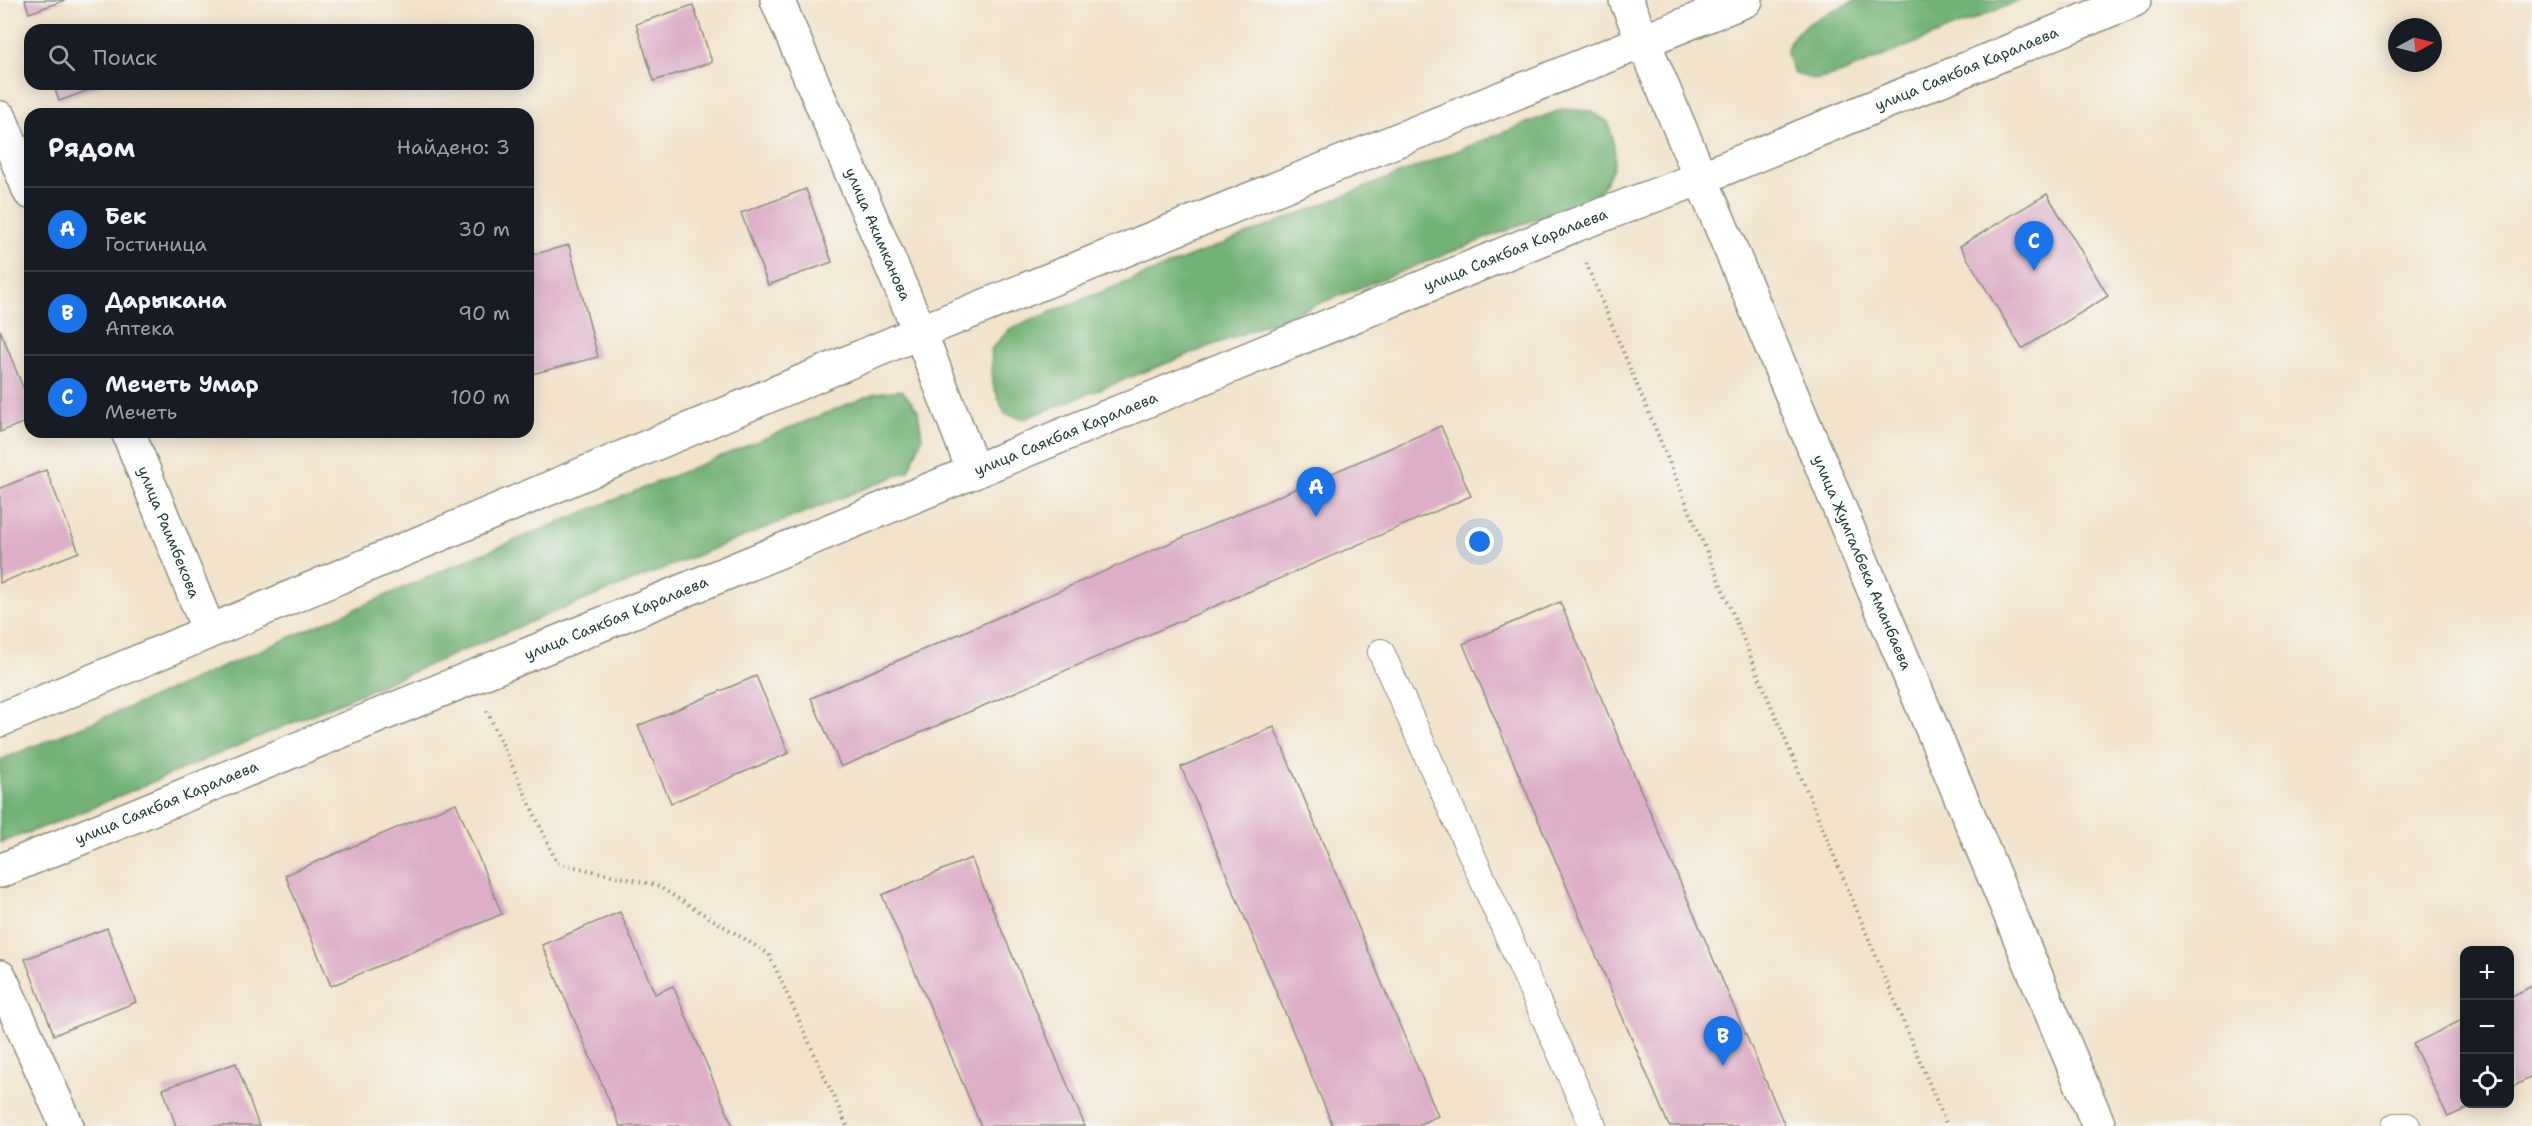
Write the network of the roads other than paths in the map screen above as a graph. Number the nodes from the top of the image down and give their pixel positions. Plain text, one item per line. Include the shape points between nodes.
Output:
1 (777, 0) edge
2 (1626, 0) edge
3 (1746, 0) edge
4 (2134, 0) edge
5 (1643, 42) junction
6 (0, 118) edge
7 (24, 177) edge
8 (1701, 178) junction
9 (920, 332) junction
10 (130, 438) edge
11 (974, 472) junction
12 (209, 631) junction
13 (1381, 652) dead end
14 (0, 720) edge
15 (0, 871) edge
16 (0, 977) edge
17 (67, 1126) edge
18 (1593, 1126) edge
19 (2099, 1126) edge
20 (2395, 1126) edge
21 (2407, 1126) edge

1 - 9 street, улица Акимканова
2 - 5 street, улица Жумгалбека Аманбаева
3 - 5 street
4 - 8 street, улица Саякбая Каралаева
5 - 8 street, улица Жумгалбека Аманбаева
5 - 9 street
6 - 7 street
8 - 11 street, улица Саякбая Каралаева via 1570,227
8 - 19 street, улица Жумгалбека Аманбаева
9 - 11 street, улица Акимканова
9 - 12 street
10 - 12 street, улица Раимбекова
11 - 15 street, улица Саякбая Каралаева
12 - 14 street
13 - 18 lane
16 - 17 street
20 - 21 lane

